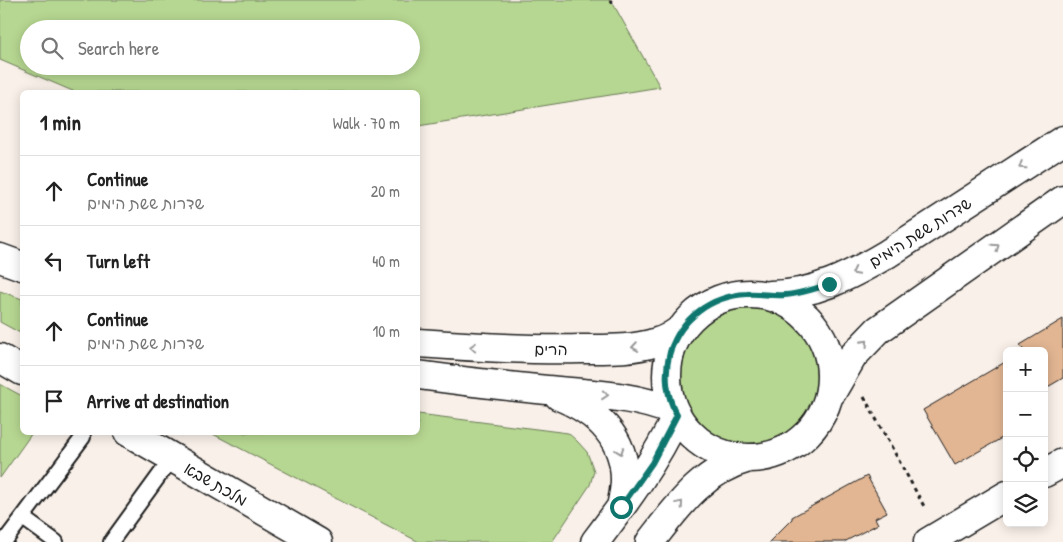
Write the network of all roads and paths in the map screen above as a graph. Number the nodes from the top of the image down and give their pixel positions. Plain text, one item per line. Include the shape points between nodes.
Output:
1 (610, 0) edge
2 (614, 5) dead end
3 (1063, 140) edge
4 (1063, 200) edge
5 (0, 258) edge
6 (20, 265) edge
7 (766, 295) junction
8 (680, 330) junction
9 (420, 343) edge
10 (0, 358) edge
11 (847, 365) junction
12 (20, 370) edge
13 (420, 375) edge
14 (544, 390) junction
15 (829, 398) junction
16 (676, 413) junction
17 (133, 435) edge
18 (83, 437) dead end
19 (172, 458) junction
20 (749, 458) junction
21 (1063, 463) edge
22 (1048, 471) edge
23 (1003, 498) edge
24 (621, 507) junction
25 (23, 518) junction
26 (312, 540) edge
27 (937, 540) edge
28 (4, 542) edge
29 (56, 542) edge
30 (111, 542) edge
31 (595, 542) edge
32 (650, 542) edge

1 - 2 path
3 -> 7 main road, שדרות ששת הימים via 858,271 815,289
11 -> 4 main road via 888,322
5 - 6 main road
7 - 8 main road via 741,294 717,300 690,318
7 - 15 main road via 796,308 818,330 831,360
8 -> 9 main road, הרים via 658,342 624,348 543,350
8 - 16 main road via 668,360 666,376
10 - 12 main road
11 - 15 main road
11 - 27 path
13 - 14 main road
14 -> 16 main road via 623,397
14 -> 24 main road via 582,406 596,416 618,443 624,460 625,481
15 - 20 main road via 818,422 796,444 766,457
16 - 20 main road via 690,434 703,444 733,457
16 - 24 main road via 655,458
17 - 19 main road, מלכת שבא
18 - 25 lane
19 - 26 main road, מלכת שבא
19 - 30 lane
32 -> 20 main road via 690,493 708,477
21 - 22 main road
23 - 27 main road
24 - 31 main road
25 - 28 lane
25 - 29 lane

